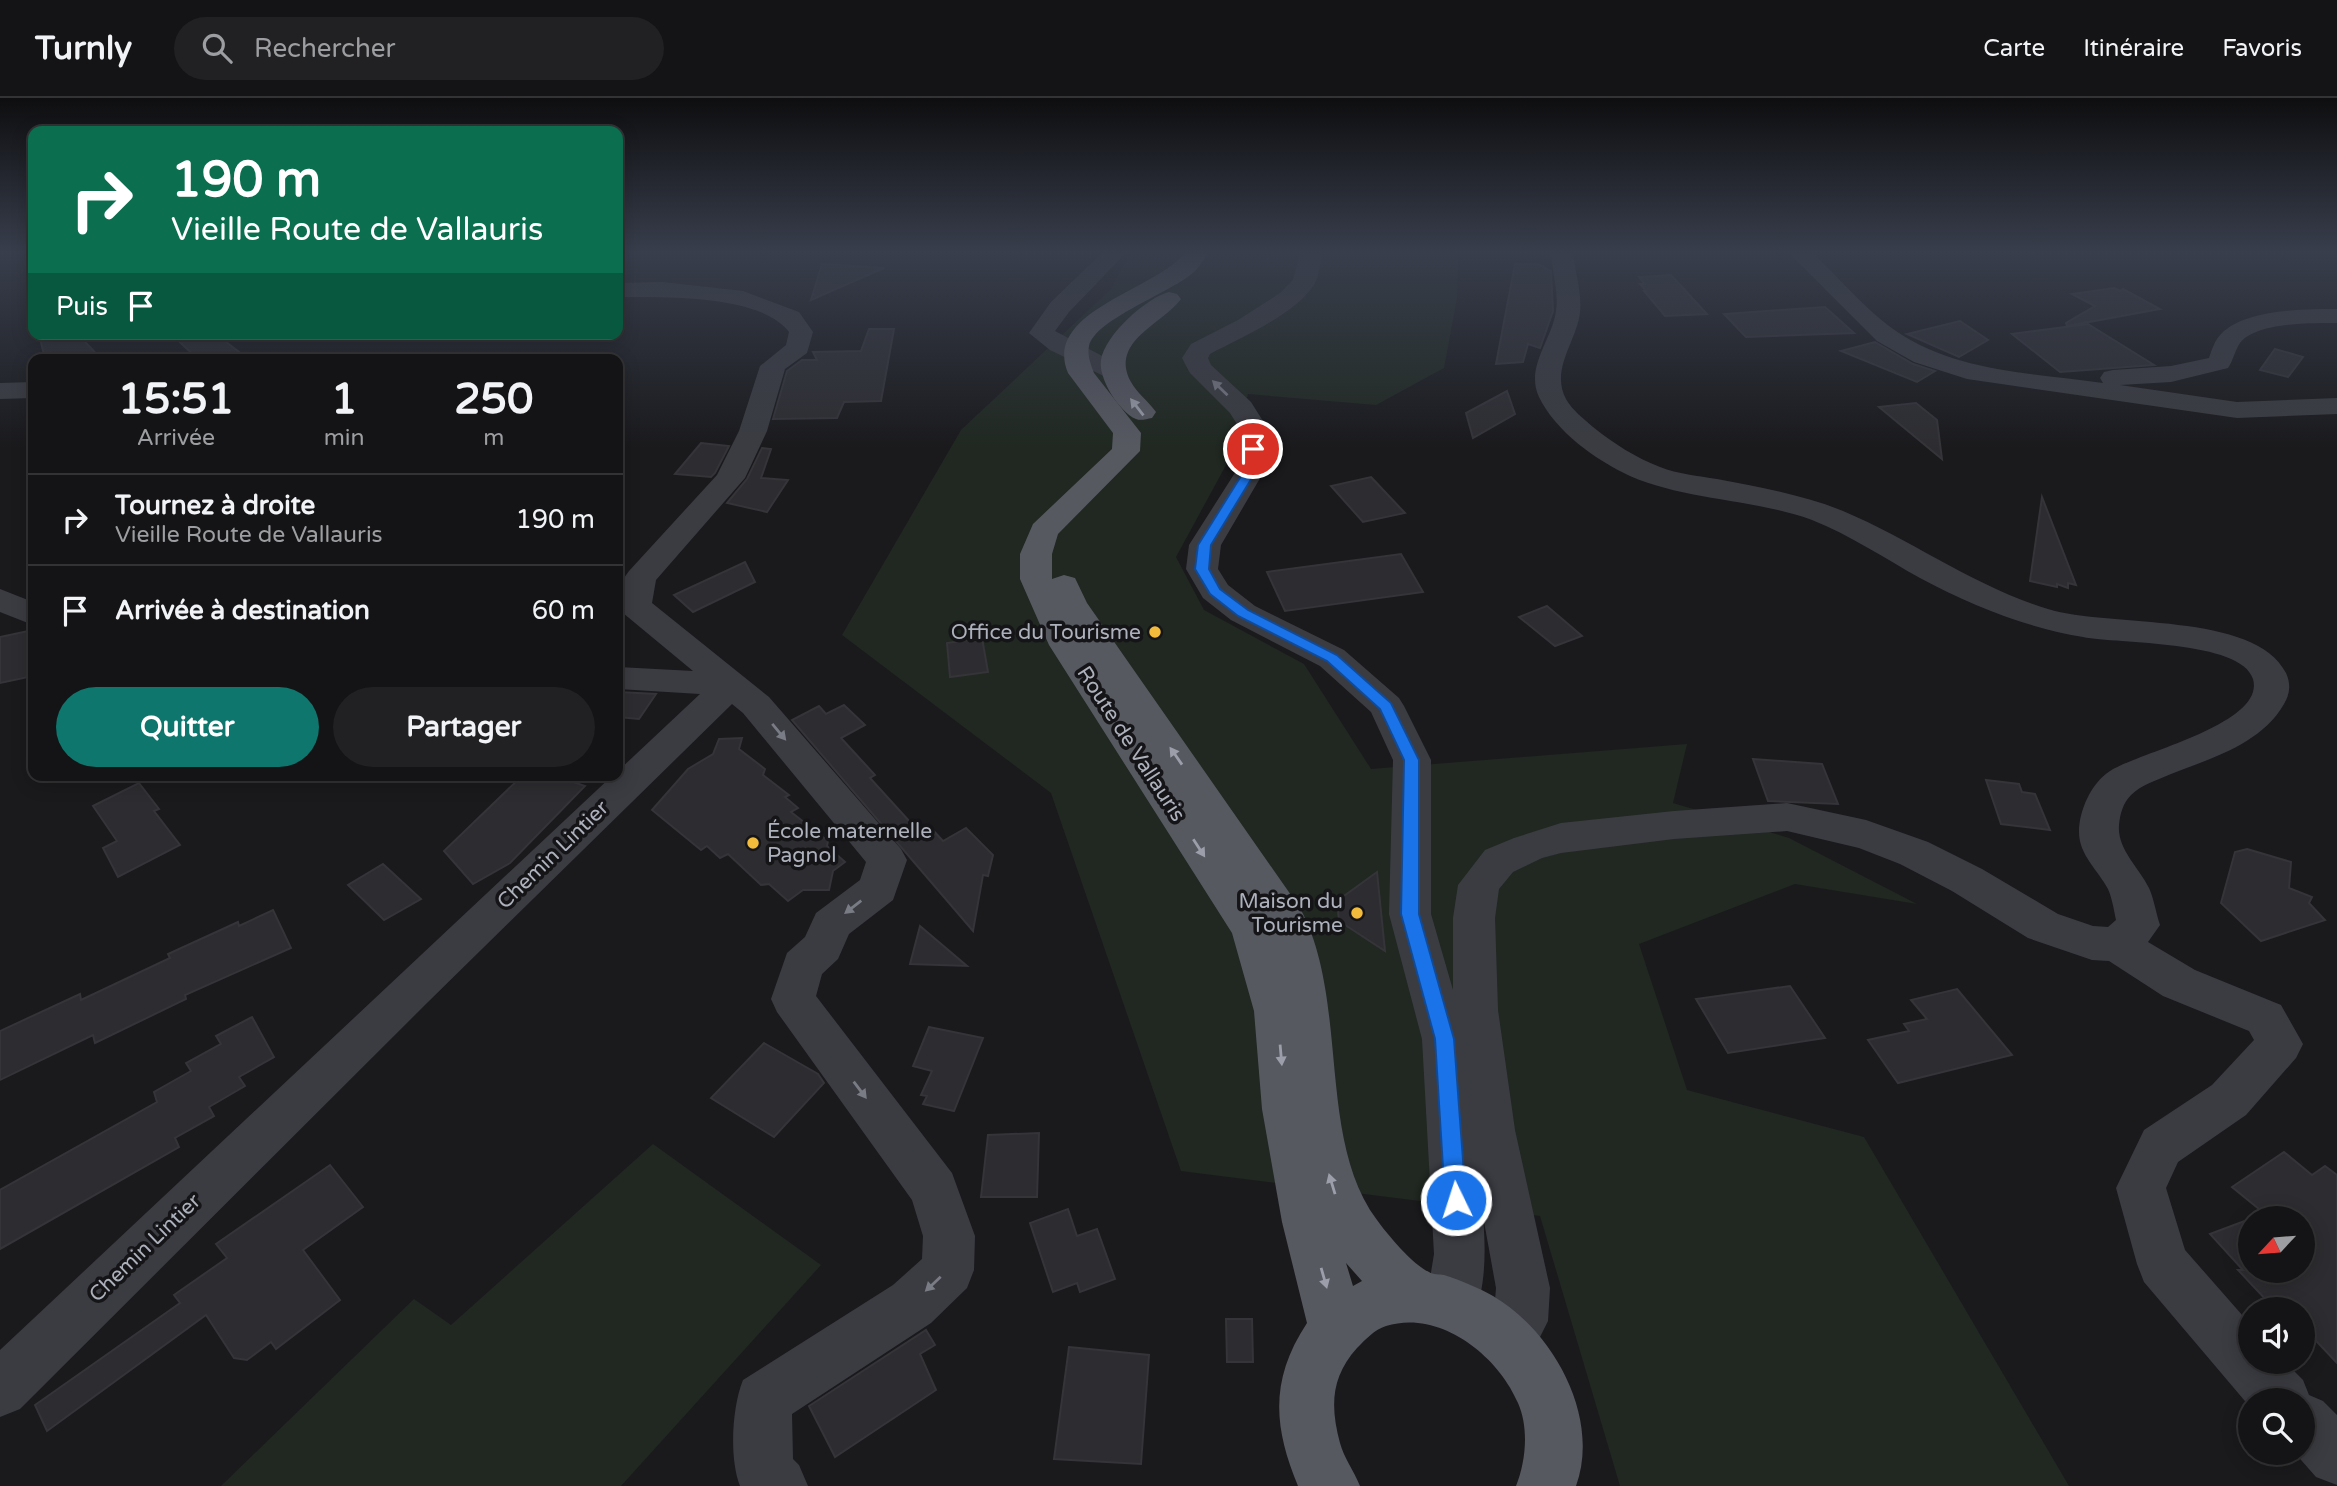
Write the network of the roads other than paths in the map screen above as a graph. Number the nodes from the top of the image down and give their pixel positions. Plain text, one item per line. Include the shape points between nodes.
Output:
1 (791, 318) edge
2 (1052, 318) edge
3 (1103, 318) edge
4 (1146, 318) edge
5 (1258, 318) edge
6 (1566, 318) edge
7 (1867, 318) edge
8 (2298, 318) edge
9 (1095, 363) junction
10 (2073, 388) junction
11 (28, 390) edge
12 (0, 391) edge
13 (2337, 406) edge
14 (0, 599) edge
15 (28, 613) edge
16 (623, 678) edge
17 (730, 685) junction
18 (2117, 944) junction
19 (1434, 1300) junction
20 (1335, 1329) junction
21 (1510, 1340) junction
22 (2272, 1388) edge
23 (0, 1389) edge
24 (2315, 1433) edge
25 (2337, 1456) edge
26 (1327, 1483) edge
27 (778, 1486) edge
28 (1546, 1486) edge

1 - 17 street via 801,332 798,348 773,366 753,431 730,478 640,578 635,606
2 - 9 street via 1041,333
3 - 9 main road via 1077,345
4 - 9 main road via 1120,344 1114,359
19 -> 5 street via 1460,1254 1445,1039 1410,914 1412,760 1386,706 1332,658 1243,613 1215,591 1202,569 1205,545 1252,468 1254,429 1195,358 1200,349
6 - 18 street via 1547,380 1552,397 1598,445 1634,467 1670,480 1819,513 1986,598 2038,617 2085,628 2185,635 2240,649 2260,662 2271,677 2273,696 2266,710 2231,733 2123,781 2104,803 2099,839 2128,889 2139,925
7 - 10 street via 1886,336 1923,357 1976,373
8 - 10 street via 2248,326 2231,338 2219,363 2171,374 2082,382
19 -> 9 main road, Route de Vallauris via 1382,1267 1352,1228 1333,1190 1317,1124 1299,964 1285,920 1071,603 1060,574 1062,551 1074,532 1149,457 1154,438 1143,413
9 -> 20 main road, Route de Vallauris via 1076,360 1127,433 1126,451 1044,531 1036,554 1036,579 1066,645 1252,929 1278,1011 1286,1109
10 - 13 street via 2237,410
11 - 12 street
14 - 15 street
16 - 17 street
17 - 23 street, Chemin Lintier
17 -> 27 street via 756,705 887,860 878,889 831,925 823,947 802,965 793,999 934,1189 948,1236 948,1270 912,1304 763,1401 764,1472
18 - 21 street via 2092,943 2043,926 1914,853 1866,835 1787,817 1560,838 1499,861 1479,885 1474,918 1476,1010 1490,1130 1523,1288 1521,1321
18 - 22 street via 2179,983 2265,1018 2280,1044 2229,1100 2161,1146 2141,1188 2163,1264
19 - 20 main road via 1393,1298 1371,1304
19 - 21 main road, Route de Vallauris via 1483,1318
20 - 26 main road via 1319,1352 1308,1381 1305,1412 1311,1446
21 - 28 main road, Route de Vallauris via 1533,1370 1548,1405 1553,1443
24 - 25 street

